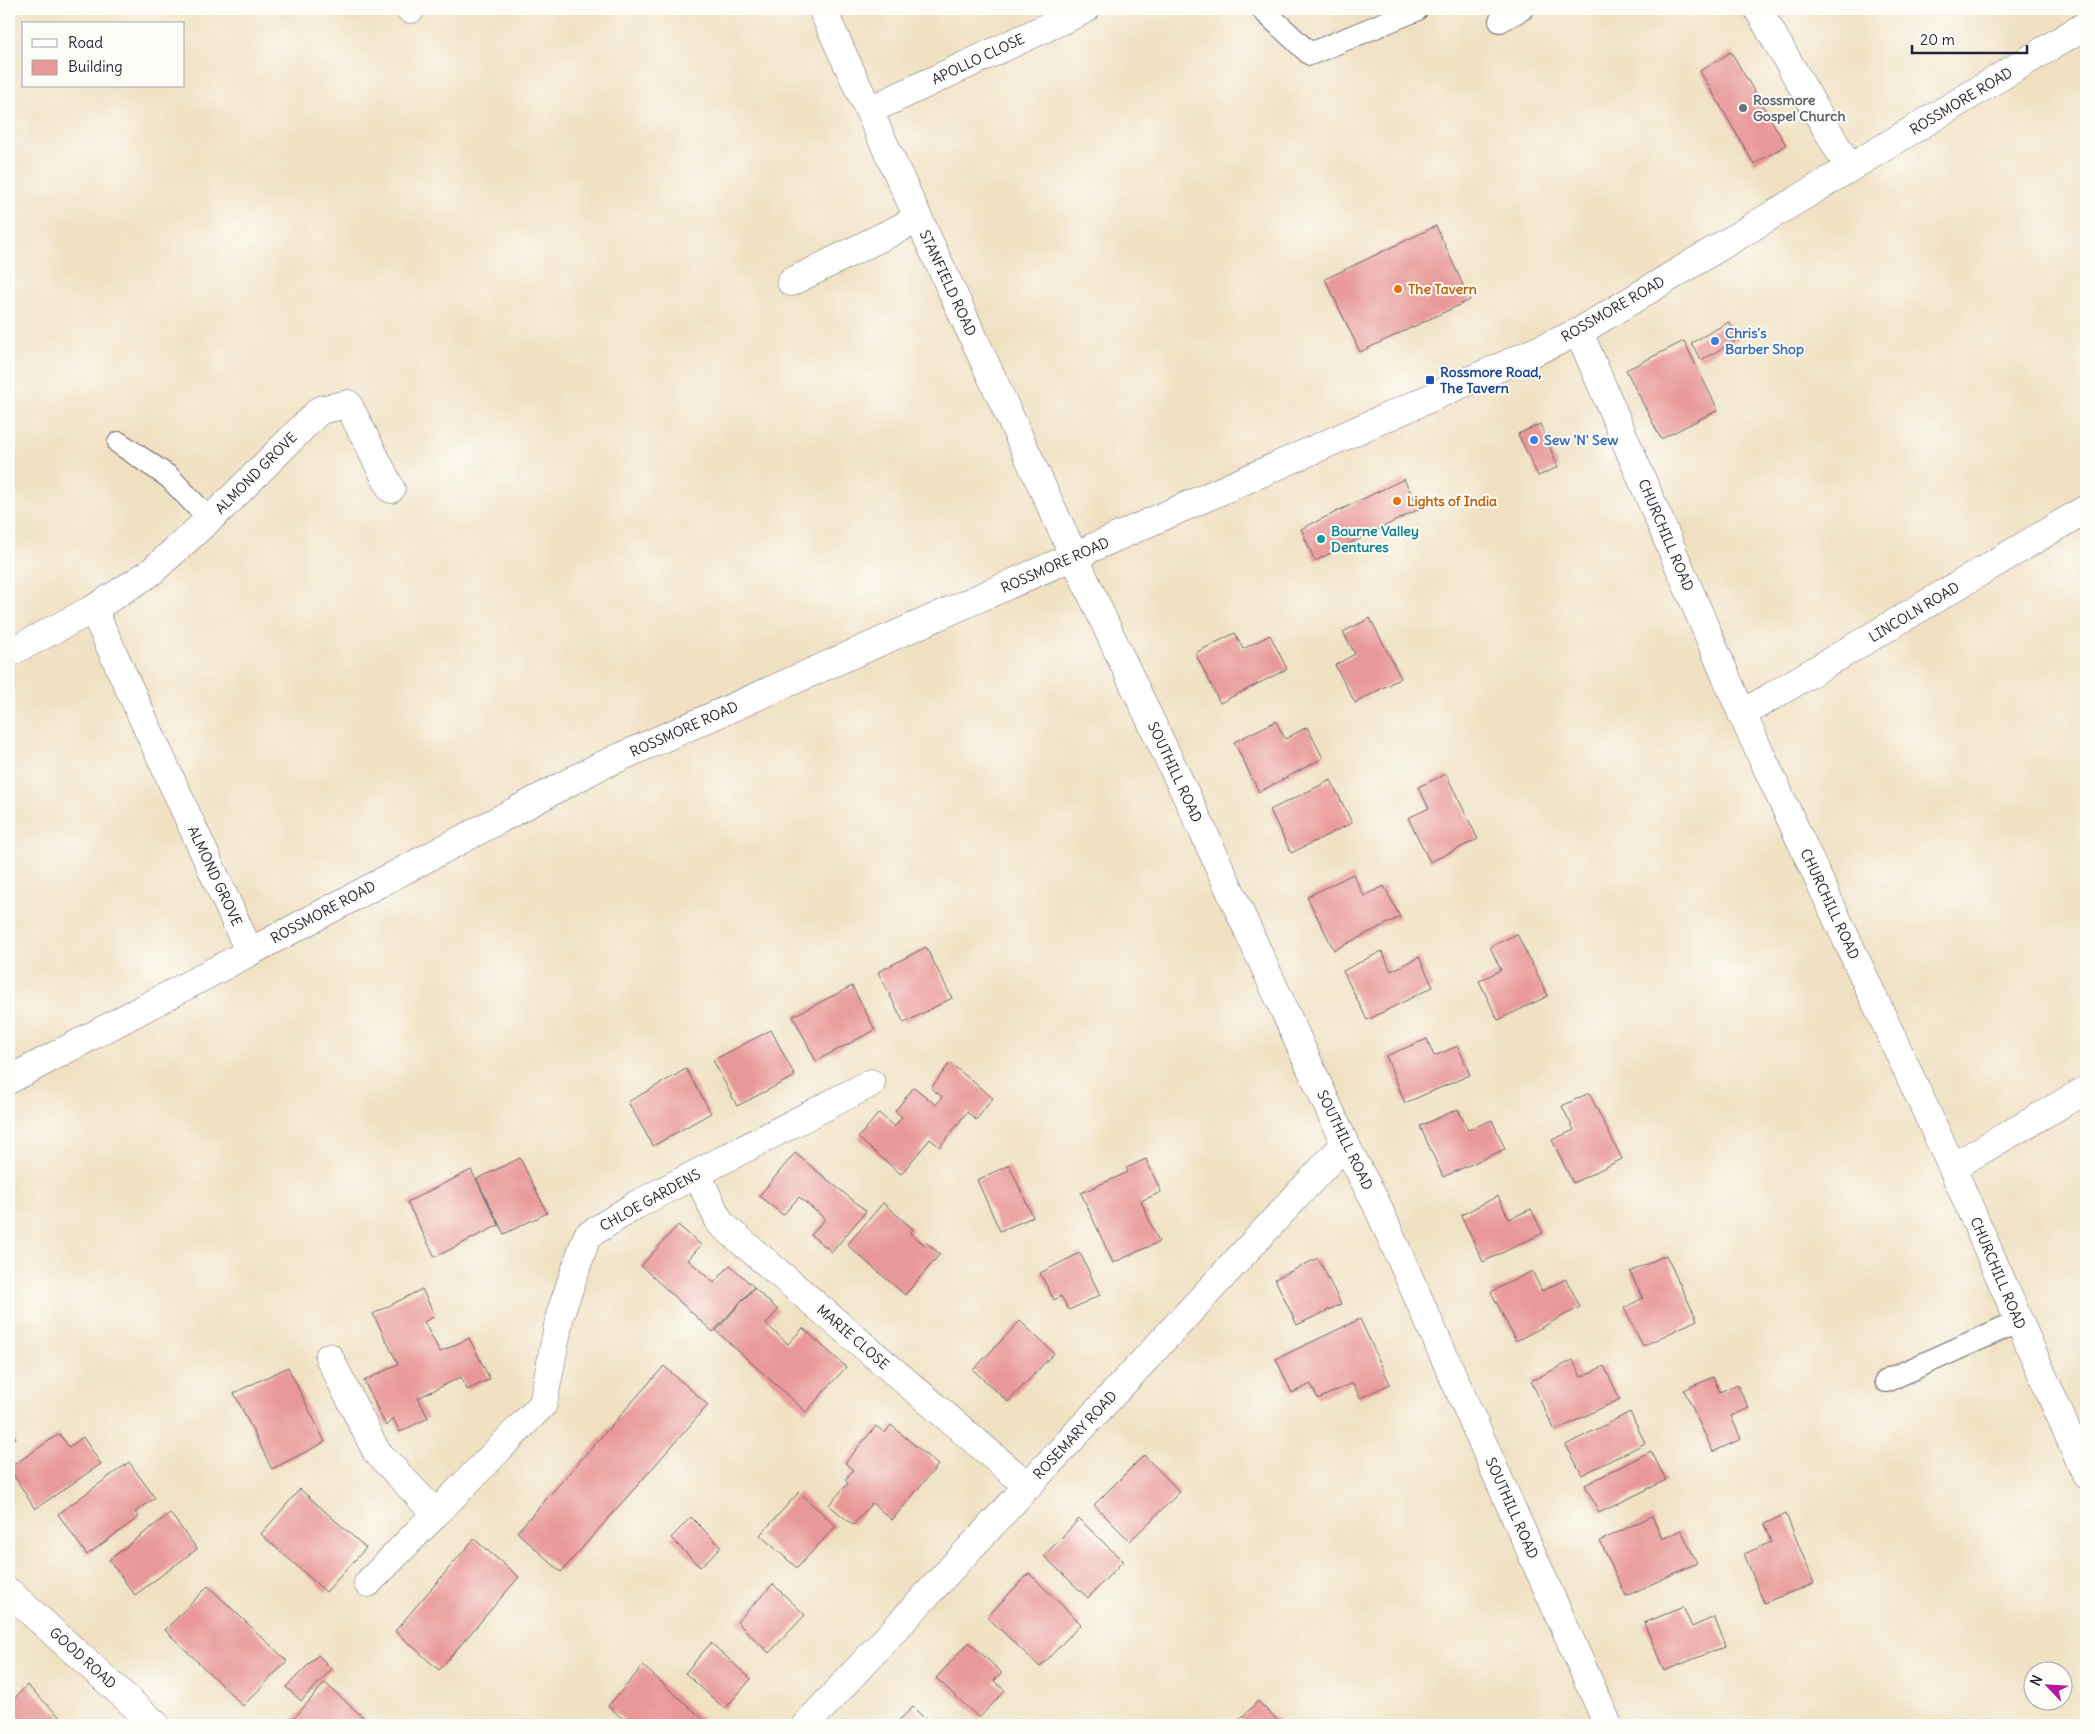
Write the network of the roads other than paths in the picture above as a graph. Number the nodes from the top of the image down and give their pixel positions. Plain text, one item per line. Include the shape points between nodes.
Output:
1 (822, 9) edge
2 (1086, 9) edge
3 (1262, 9) edge
4 (1522, 9) edge
5 (1758, 9) edge
6 (1416, 10) edge
7 (1500, 21) dead end
8 (2086, 25) edge
9 (870, 110) junction
10 (1849, 168) junction
11 (918, 219) junction
12 (791, 282) dead end
13 (1579, 332) junction
14 (119, 443) dead end
15 (390, 489) dead end
16 (2086, 509) edge
17 (209, 519) junction
18 (1075, 556) junction
19 (93, 610) junction
20 (9, 653) edge
21 (1742, 714) junction
22 (249, 951) junction
23 (9, 1080) edge
24 (871, 1083) dead end
25 (2086, 1090) edge
26 (1345, 1144) junction
27 (1952, 1167) junction
28 (697, 1174) junction
29 (2019, 1320) junction
30 (329, 1357) dead end
31 (1886, 1381) dead end
32 (2086, 1475) edge
33 (1028, 1486) junction
34 (435, 1513) junction
35 (368, 1583) dead end
36 (9, 1592) edge
37 (156, 1725) edge
38 (806, 1725) edge
39 (1608, 1725) edge

1 - 9 street, STANFIELD ROAD
2 - 9 street, APOLLO CLOSE
3 - 6 lane via 1310,54
4 - 7 lane
5 - 10 street
8 - 10 street, ROSSMORE ROAD
9 - 11 street, STANFIELD ROAD
10 - 13 street, ROSSMORE ROAD
11 - 12 street
11 - 18 street, STANFIELD ROAD
13 - 18 street, ROSSMORE ROAD
13 - 21 street, CHURCHILL ROAD
14 - 17 lane via 169,477
15 - 17 street, ALMOND GROVE via 348,404 320,410
16 - 21 street, LINCOLN ROAD
17 - 19 street, ALMOND GROVE via 150,573
18 - 22 street, ROSSMORE ROAD via 598,767
18 - 26 street, SOUTHILL ROAD
19 - 20 street, ALMOND GROVE
19 - 22 street, ALMOND GROVE
21 - 27 street, CHURCHILL ROAD
22 - 23 street, ROSSMORE ROAD
24 - 28 street, CHLOE GARDENS
25 - 27 street
26 - 33 street, ROSEMARY ROAD
26 - 39 street, SOUTHILL ROAD via 1375,1201
27 - 29 street, CHURCHILL ROAD
28 - 33 street, MARIE CLOSE via 720,1223
28 - 34 street, CHLOE GARDENS via 587,1236 560,1315 543,1404
29 - 31 lane
29 - 32 street, CHURCHILL ROAD
30 - 34 street via 376,1452
33 - 38 street, ROSEMARY ROAD
34 - 35 street, CHLOE GARDENS
36 - 37 street, GOOD ROAD

